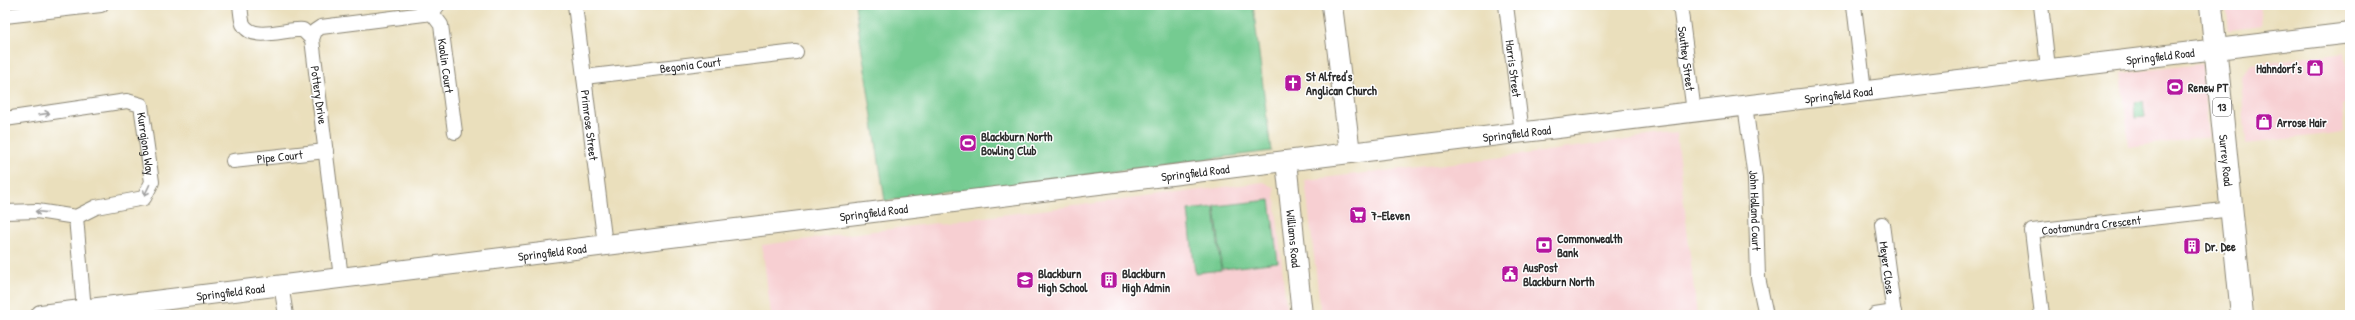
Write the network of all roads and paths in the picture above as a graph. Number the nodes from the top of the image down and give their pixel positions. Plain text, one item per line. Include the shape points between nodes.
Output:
1 (101, 5) edge
2 (240, 5) edge
3 (575, 5) edge
4 (1332, 5) edge
5 (1506, 5) edge
6 (1680, 5) edge
7 (1854, 5) edge
8 (2041, 5) edge
9 (2211, 5) edge
10 (435, 9) edge
11 (5, 16) edge
12 (2350, 33) edge
13 (312, 39) junction
14 (2216, 49) junction
15 (796, 52) dead end
16 (2048, 68) junction
17 (584, 77) junction
18 (1864, 90) junction
19 (1744, 105) junction
20 (1694, 112) junction
21 (5, 119) edge
22 (454, 132) dead end
23 (1522, 133) junction
24 (326, 151) junction
25 (1350, 153) junction
26 (233, 161) dead end
27 (1286, 161) junction
28 (2233, 209) junction
29 (5, 212) edge
30 (76, 218) junction
31 (1882, 224) dead end
32 (605, 246) junction
33 (341, 278) junction
34 (282, 285) junction
35 (84, 310) junction
36 (116, 310) edge
37 (1894, 313) edge
38 (41, 315) edge
39 (286, 315) edge
40 (1302, 315) edge
41 (1766, 315) edge
42 (1875, 315) edge
43 (2042, 315) edge
44 (2242, 315) edge

1 - 11 street
2 - 13 street via 243,23 249,31 259,34 296,29 303,30
3 - 17 street, Primrose Street
4 - 25 main road
5 - 23 street, Harris Street
6 - 20 street, Southey Street
7 - 18 street
8 - 16 street
9 - 14 main road, Surrey Road / 13
10 - 13 street via 321,27
10 - 22 street, Kaolin Court via 441,25
12 - 14 main road, Springfield Road
13 - 24 street, Pottery Drive
14 - 16 main road, Springfield Road
14 - 28 main road, Surrey Road / 13
15 - 17 street, Begonia Court
16 - 18 main road, Springfield Road
17 - 32 street, Primrose Street
18 - 19 main road, Springfield Road
19 - 20 main road, Springfield Road
19 - 41 street, John Holland Court via 1755,178 1758,278
20 - 23 main road, Springfield Road
21 -> 30 street, Kurrajong Way via 127,101 141,105 152,182 144,198 96,207
23 - 25 main road, Springfield Road
24 - 26 street, Pipe Court
24 - 33 street, Pottery Drive
25 - 27 main road, Springfield Road
27 - 32 main road, Springfield Road
27 - 40 main road, Williams Road
28 - 43 street, Cootamundra Crescent via 2032,232
28 - 44 main road, Surrey Road / 13
30 -> 29 street via 37,211
30 - 35 street
31 - 37 street, Meyer Close
32 - 33 main road, Springfield Road
33 - 34 main road, Springfield Road
34 - 36 main road, Springfield Road
34 - 39 street
35 - 36 main road, Springfield Road
35 - 38 main road, Springfield Road
37 - 42 street, Meyer Close

